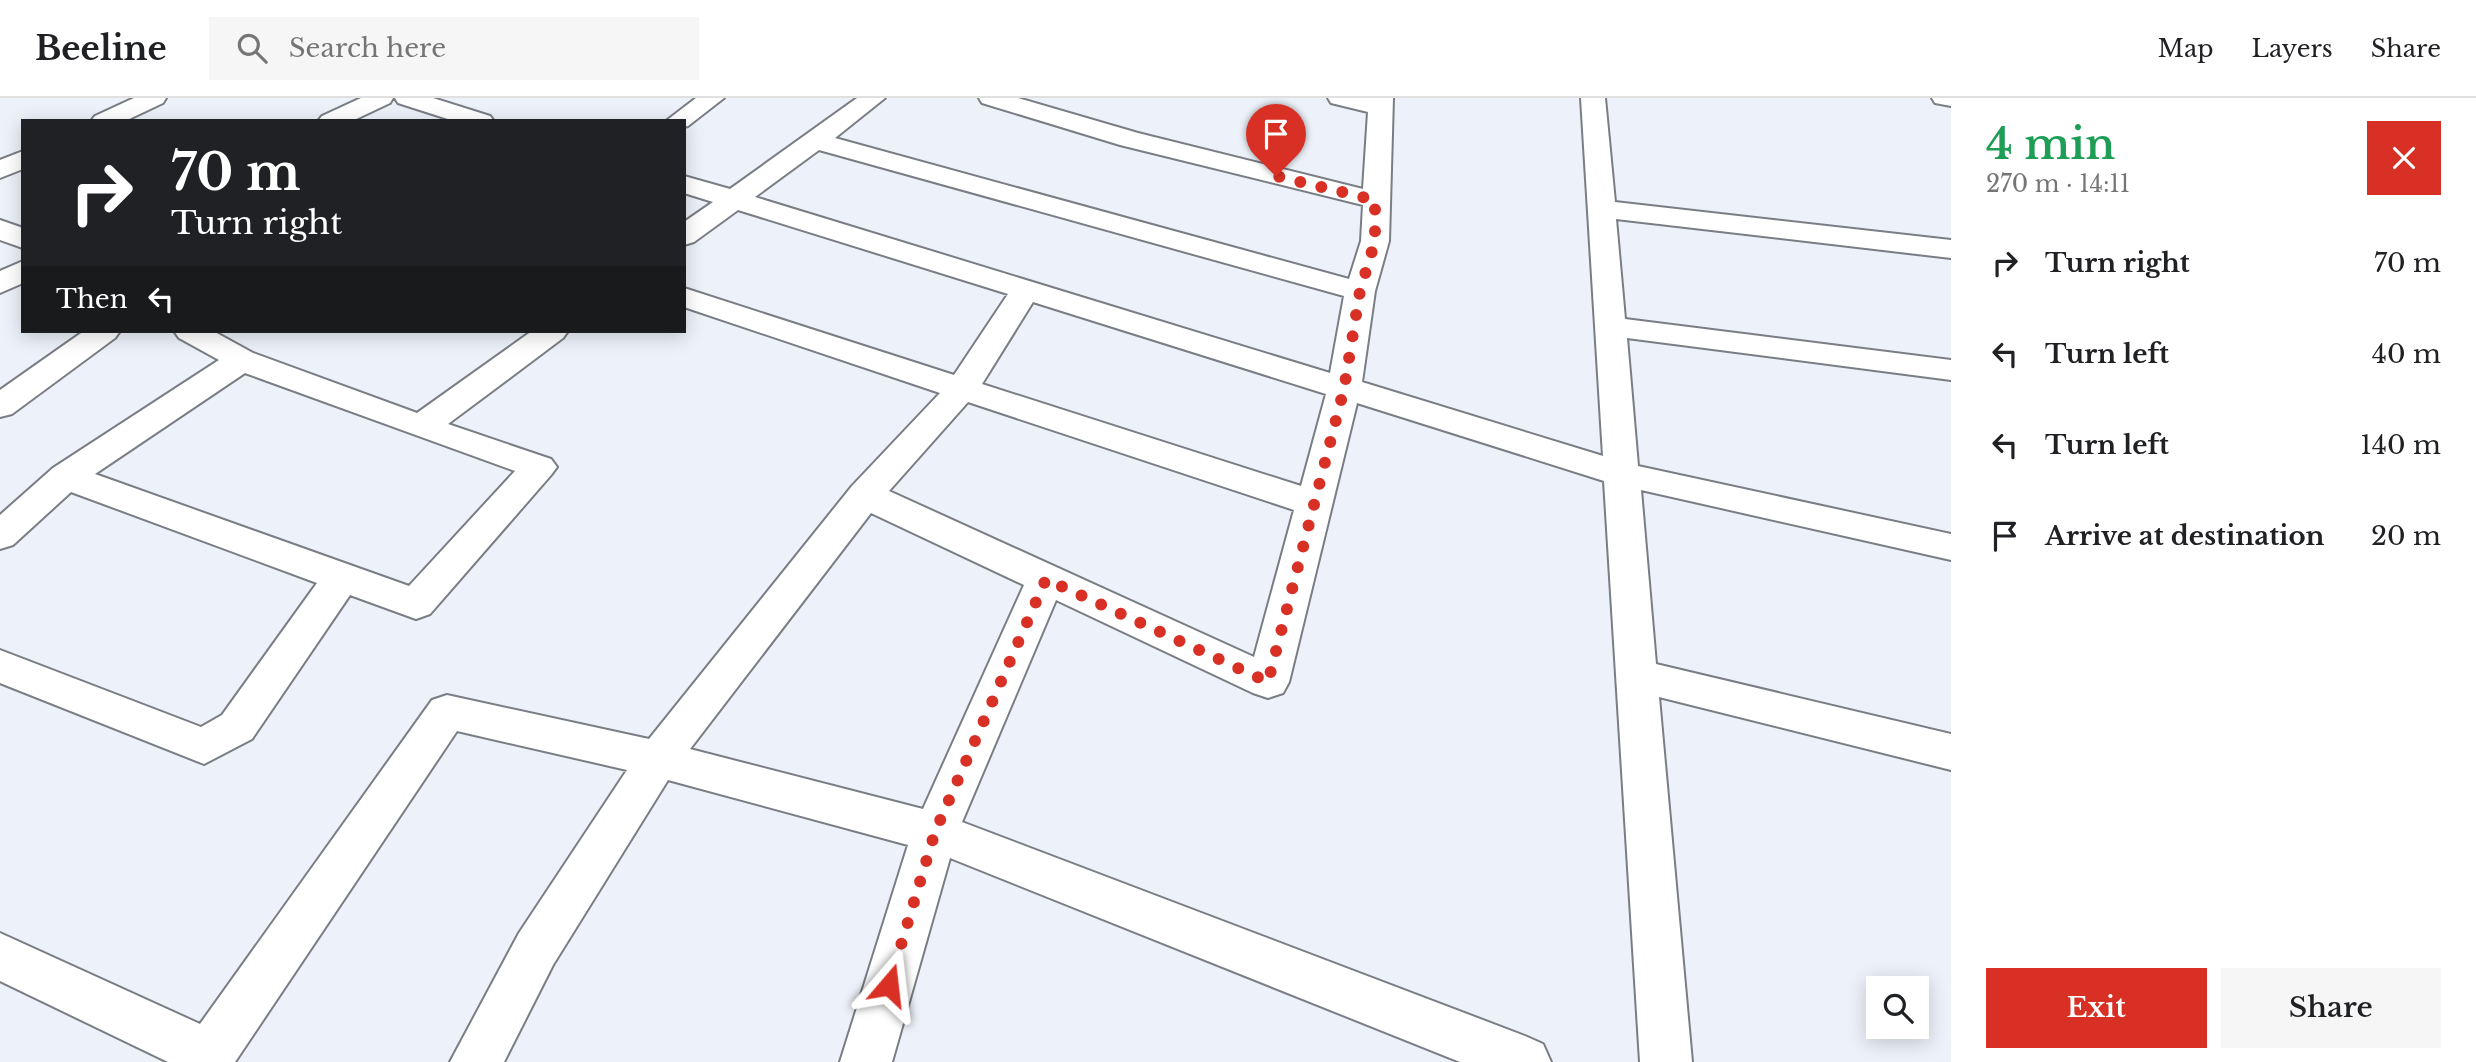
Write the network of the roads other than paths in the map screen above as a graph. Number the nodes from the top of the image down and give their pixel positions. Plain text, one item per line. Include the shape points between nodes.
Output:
1 (154, 98) edge
2 (381, 98) edge
3 (407, 98) edge
4 (873, 98) edge
5 (991, 98) edge
6 (1340, 98) edge
7 (1593, 98) edge
8 (1944, 98) edge
9 (1951, 99) edge
10 (1380, 103) edge
11 (108, 119) edge
12 (335, 119) edge
13 (475, 119) edge
14 (817, 141) junction
15 (21, 160) edge
16 (0, 170) edge
17 (686, 185) edge
18 (737, 200) junction
19 (1375, 200) junction
20 (1601, 209) junction
21 (0, 229) edge
22 (686, 235) edge
23 (21, 238) edge
24 (1951, 249) edge
25 (21, 271) edge
26 (0, 285) edge
27 (1027, 288) junction
28 (1360, 291) junction
29 (686, 298) edge
30 (1610, 326) junction
31 (101, 333) edge
32 (194, 333) edge
33 (549, 333) edge
34 (242, 360) junction
35 (1951, 370) edge
36 (962, 389) junction
37 (1344, 389) junction
38 (0, 406) edge
39 (421, 427) junction
40 (1622, 474) junction
41 (66, 477) junction
42 (865, 495) junction
43 (1314, 503) junction
44 (0, 536) edge
45 (1951, 547) edge
46 (342, 577) junction
47 (1046, 579) junction
48 (0, 666) edge
49 (1636, 675) junction
50 (1951, 752) edge
51 (658, 759) junction
52 (935, 832) junction
53 (0, 956) edge
54 (207, 1058) edge
55 (476, 1062) edge
56 (866, 1062) edge
57 (1525, 1062) edge
58 (1666, 1062) edge

1 - 11 street
2 - 12 street
3 - 13 street
4 - 14 street
5 - 19 street via 1129,139
6 - 10 street
7 - 20 street
8 - 9 street
10 - 19 street
14 - 18 street
14 - 28 street
15 - 16 street
17 - 18 street
18 - 22 street
18 - 27 street
19 - 28 street via 1375,241
20 - 24 street
20 - 30 street
21 - 23 street
25 - 26 street
27 - 36 street
27 - 37 street
28 - 37 street
29 - 36 street
30 - 35 street
30 - 40 street
31 - 38 street
32 - 34 street
33 - 39 street
34 - 39 street
34 - 41 street
36 - 42 street
36 - 43 street
37 - 40 street
37 - 43 street
39 - 46 street via 539,467 416,604
40 - 45 street
40 - 49 street
41 - 44 street
41 - 46 street
42 - 47 street
42 - 51 street
43 - 47 street via 1268,682
46 - 48 street via 237,727 204,746
47 - 52 street
49 - 50 street
49 - 58 street
51 - 52 street
51 - 54 street via 447,712
51 - 55 street via 536,949
52 - 56 street
52 - 57 street
53 - 54 street

